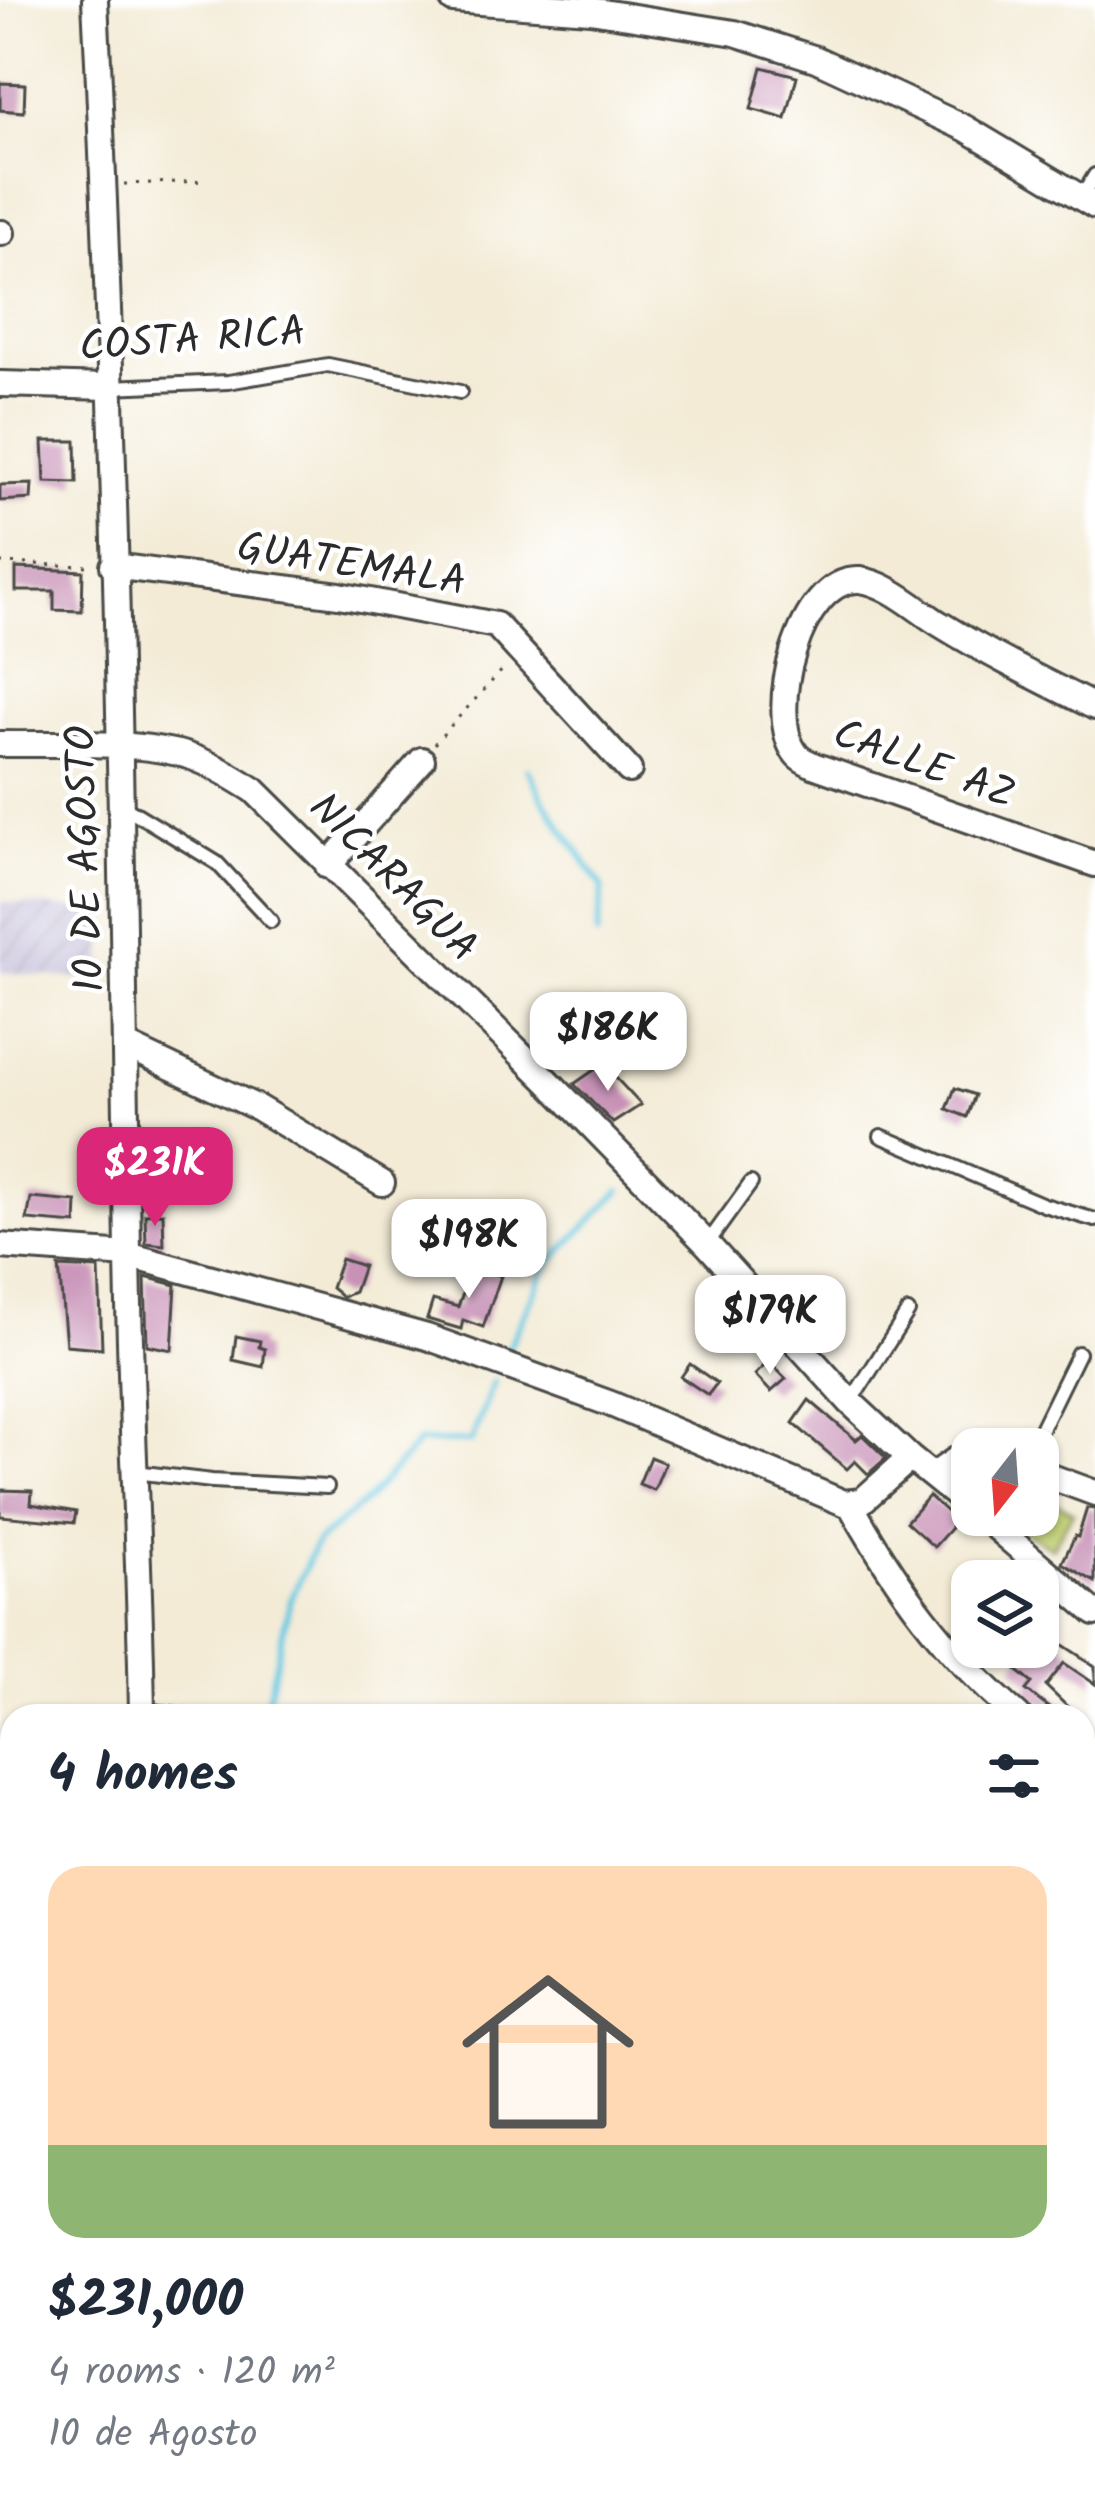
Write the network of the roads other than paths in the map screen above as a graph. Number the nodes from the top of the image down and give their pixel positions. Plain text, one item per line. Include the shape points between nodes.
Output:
1 (95, 0) edge
2 (453, 0) edge
3 (592, 5) edge
4 (1095, 176) edge
5 (1088, 202) edge
6 (0, 383) edge
7 (109, 387) junction
8 (460, 392) dead end
9 (113, 566) junction
10 (1095, 707) edge
11 (0, 744) edge
12 (119, 746) junction
13 (422, 760) dead end
14 (629, 770) dead end
15 (121, 805) junction
16 (1095, 864) edge
17 (328, 866) junction
18 (271, 922) dead end
19 (128, 1046) junction
20 (881, 1136) dead end
21 (382, 1183) dead end
22 (752, 1183) dead end
23 (1095, 1220) edge
24 (706, 1244) junction
25 (0, 1246) edge
26 (128, 1255) junction
27 (908, 1312) dead end
28 (1078, 1353) dead end
29 (850, 1402) junction
30 (1041, 1428) edge
31 (910, 1458) junction
32 (951, 1463) edge
33 (135, 1472) junction
34 (934, 1475) junction
35 (1059, 1480) edge
36 (327, 1487) dead end
37 (951, 1490) edge
38 (1095, 1493) edge
39 (850, 1504) junction
40 (1006, 1536) edge
41 (1095, 1612) edge
42 (142, 1704) edge
43 (1006, 1704) edge

1 - 7 street, 10 DE AGOSTO
2 - 3 street
3 - 5 street via 735,33 816,59 965,128
4 - 5 lane
6 - 7 street, COSTA RICA
7 - 8 lane, COSTA RICA via 228,382 328,365
7 - 9 street, 10 DE AGOSTO
9 - 12 street, 10 DE AGOSTO
9 - 14 street, GUATEMALA via 496,625
10 - 16 street, CALLE AZ via 856,580 833,587 812,608 789,664 785,700 789,738 813,765
11 - 12 street, NICARAGUA
12 - 15 street, 10 DE AGOSTO
12 - 17 street, NICARAGUA via 215,766 254,790
13 - 17 street
15 - 18 lane via 217,863
15 - 19 street, 10 DE AGOSTO
17 - 24 street, NICARAGUA
19 - 21 street via 259,1108
19 - 26 street, 10 DE AGOSTO
20 - 23 lane
22 - 24 lane
24 - 29 street, NICARAGUA
25 - 26 street
26 - 33 street, 10 DE AGOSTO
26 - 39 street via 446,1344
27 - 29 lane
28 - 30 lane
29 - 31 street, NICARAGUA
31 - 34 street, NICARAGUA
31 - 39 street
32 - 34 street
33 - 36 lane
33 - 42 street, 10 DE AGOSTO
34 - 37 street, NICARAGUA
35 - 38 street
39 - 43 street via 905,1597
40 - 41 street

